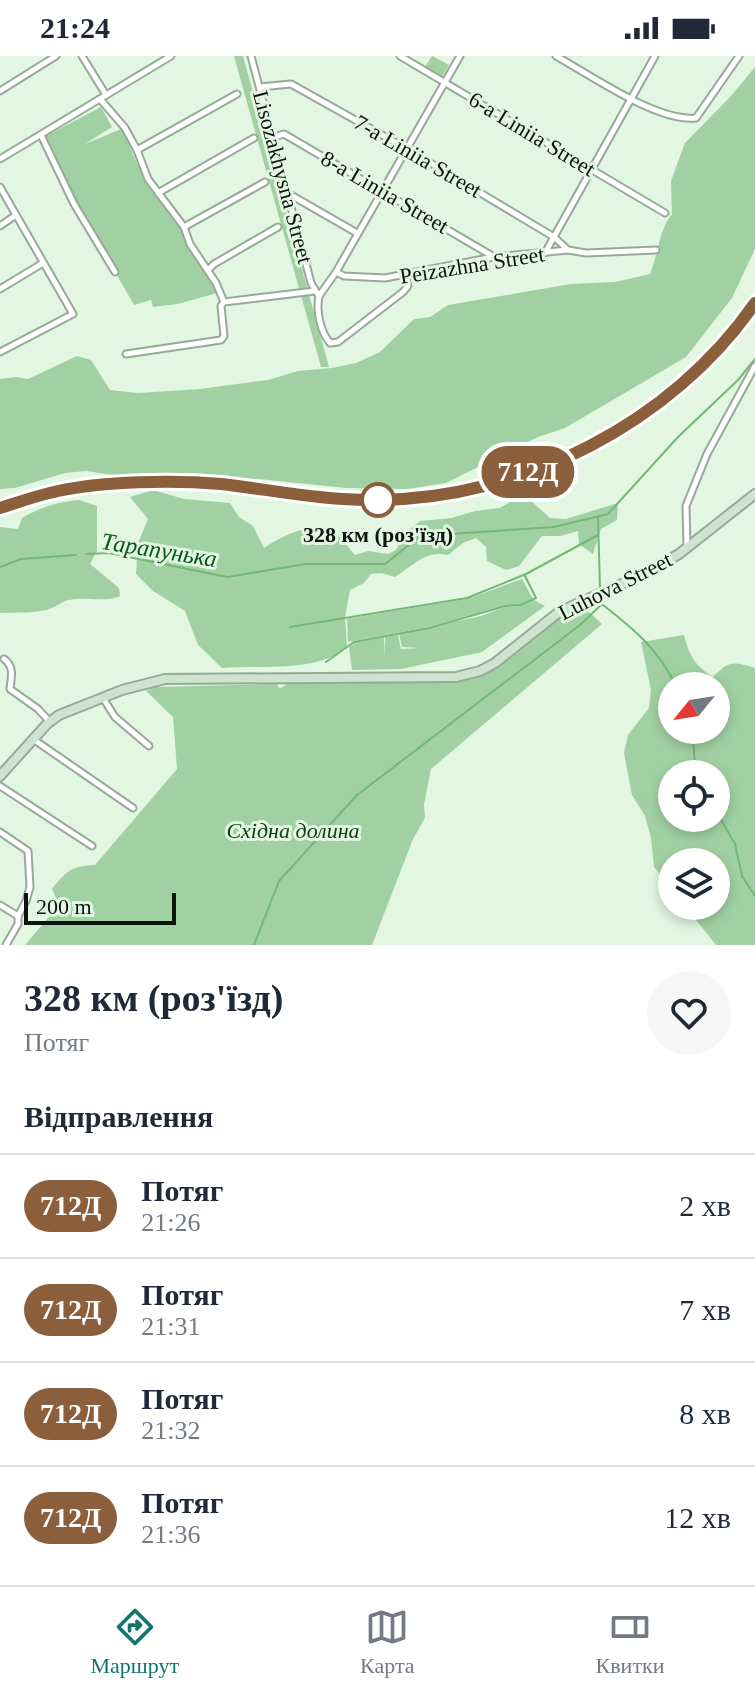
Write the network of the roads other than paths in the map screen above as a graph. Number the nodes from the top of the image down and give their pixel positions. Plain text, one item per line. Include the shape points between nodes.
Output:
1 (56, 56) edge
2 (82, 56) edge
3 (171, 56) edge
4 (251, 56) edge
5 (400, 56) edge
6 (460, 56) edge
7 (556, 56) edge
8 (655, 56) edge
9 (739, 56) edge
10 (445, 82) junction
11 (260, 87) junction
12 (0, 91) edge
13 (237, 94) dead end
14 (103, 97) junction
15 (631, 98) junction
16 (41, 135) junction
17 (274, 137) junction
18 (254, 138) dead end
19 (407, 149) junction
20 (137, 150) junction
21 (0, 159) edge
22 (591, 169) junction
23 (265, 182) dead end
24 (0, 187) edge
25 (382, 191) junction
26 (158, 193) junction
27 (288, 193) junction
28 (665, 213) dead end
29 (16, 215) junction
30 (0, 226) edge
31 (184, 227) junction
32 (278, 227) dead end
33 (357, 233) junction
34 (554, 237) junction
35 (568, 250) junction
36 (656, 250) dead end
37 (544, 254) junction
38 (494, 257) junction
39 (43, 263) junction
40 (208, 270) junction
41 (115, 272) dead end
42 (336, 272) junction
43 (405, 274) junction
44 (0, 289) edge
45 (317, 294) junction
46 (222, 304) junction
47 (0, 352) edge
48 (126, 354) dead end
49 (755, 366) edge
50 (755, 494) edge
51 (687, 547) junction
52 (4, 659) dead end
53 (103, 697) junction
54 (50, 722) junction
55 (33, 739) junction
56 (149, 746) dead end
57 (0, 776) edge
58 (0, 786) edge
59 (133, 808) dead end
60 (0, 832) edge
61 (92, 846) dead end
62 (0, 905) edge
63 (18, 916) junction
64 (6, 945) edge

1 - 12 street
2 - 14 street
3 - 14 street
4 - 11 street, Lisozakhysna Street
5 - 10 street, 6-a Liniia Street
6 - 10 street
7 - 15 street
8 - 15 street
9 - 15 street via 696,118 661,114
10 - 19 street
10 - 22 street, 6-a Liniia Street
11 - 17 street, Lisozakhysna Street
11 - 19 street, 7-a Liniia Street via 291,84
13 - 20 street
14 - 16 street
14 - 20 street
15 - 22 street
16 - 21 street
16 - 41 street
17 - 25 street, 8-a Liniia Street via 284,134
17 - 27 street, Lisozakhysna Street
18 - 26 street
19 - 25 street
19 - 34 street, 7-a Liniia Street
20 - 26 street via 142,170
22 - 28 street, 6-a Liniia Street
22 - 34 street
23 - 31 street
24 - 29 street
25 - 33 street
25 - 38 street, 8-a Liniia Street
26 - 31 street
27 - 33 street
27 - 45 street, Lisozakhysna Street
29 - 30 street
29 - 39 street
31 - 40 street
32 - 40 street
33 - 42 street
34 - 35 street, 7-a Liniia Street
34 - 37 street
35 - 36 street, Peizazhna Street
35 - 37 street, Peizazhna Street
37 - 38 street, Peizazhna Street
38 - 43 street, Peizazhna Street
39 - 44 street
39 - 47 street via 73,314
40 - 46 street
42 - 43 street, Peizazhna Street
42 - 45 street
43 - 45 street, Lisozakhysna Street via 408,286 403,292 338,342 325,337
45 - 46 street
46 - 48 street via 221,340
49 - 51 street via 707,454 686,506
50 - 51 street, Luhova Street
51 - 53 street, Luhova Street via 644,574 559,612 480,671 456,677 165,679
52 - 54 street via 12,671 10,689
53 - 54 street, Luhova Street
53 - 56 street via 115,717
54 - 55 street, Luhova Street
55 - 57 street, Luhova Street
55 - 59 street
58 - 61 street
60 - 63 street via 28,851 30,887
62 - 63 street
63 - 64 street

